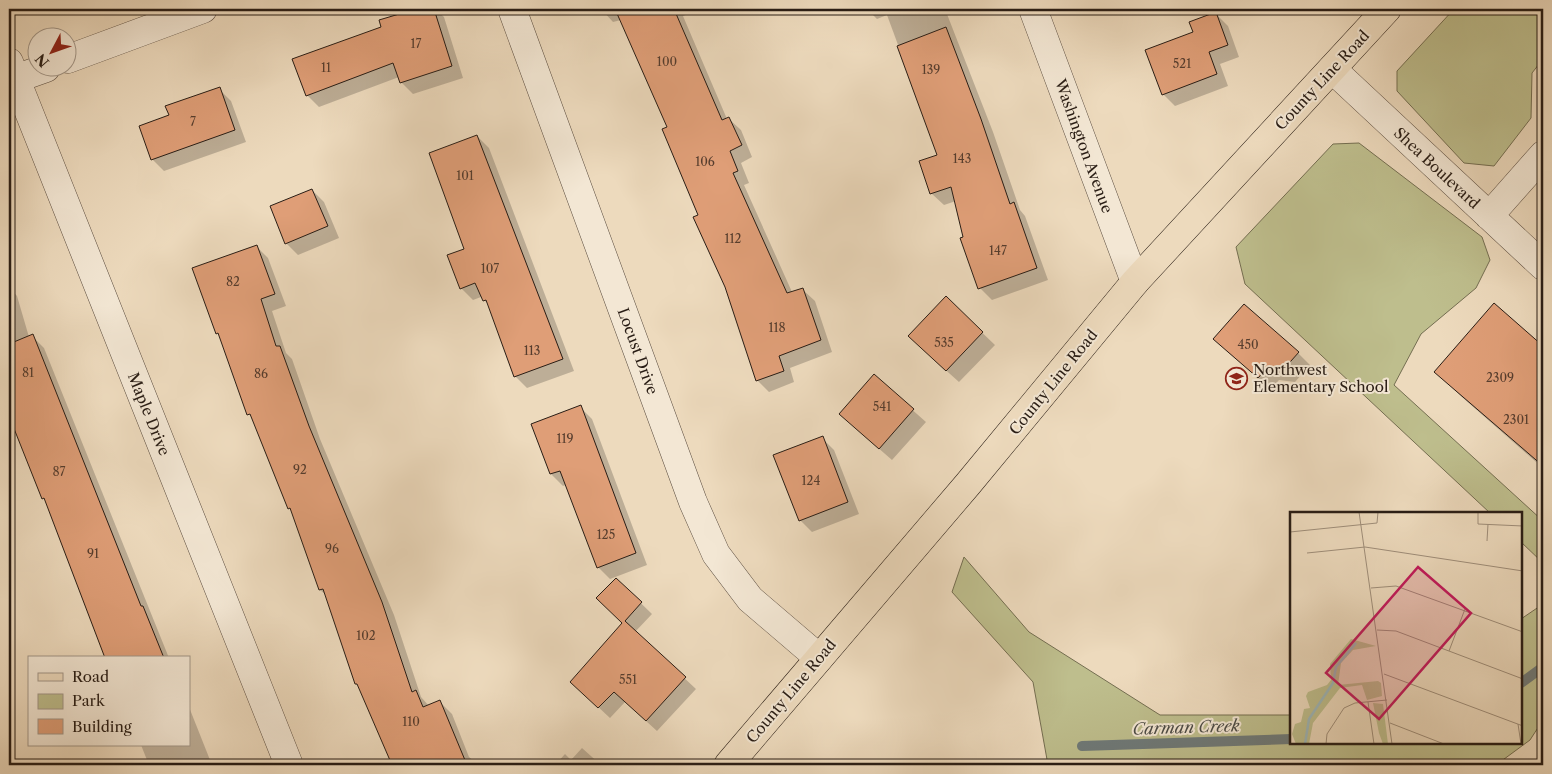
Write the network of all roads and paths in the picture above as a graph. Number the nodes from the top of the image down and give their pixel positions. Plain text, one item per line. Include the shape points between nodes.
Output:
1 (203, 9) edge
2 (512, 9) edge
3 (1033, 9) edge
4 (1388, 9) edge
5 (78, 55) edge
6 (1332, 69) junction
7 (28, 70) edge
8 (12, 71) edge
9 (1543, 154) edge
10 (1489, 216) junction
11 (1543, 266) edge
12 (1134, 282) junction
13 (819, 658) junction
14 (289, 765) edge
15 (728, 765) edge

1 - 5 street
2 - 13 street, Locust Drive via 693,502 716,554 750,599
3 - 12 street, Washington Avenue
4 - 6 main road, County Line Road
6 - 10 street, Shea Boulevard
6 - 12 main road, County Line Road
7 - 8 street
8 - 14 street, Maple Drive
9 - 10 street
10 - 11 street, Shea Boulevard
12 - 13 main road, County Line Road
13 - 15 main road, County Line Road

